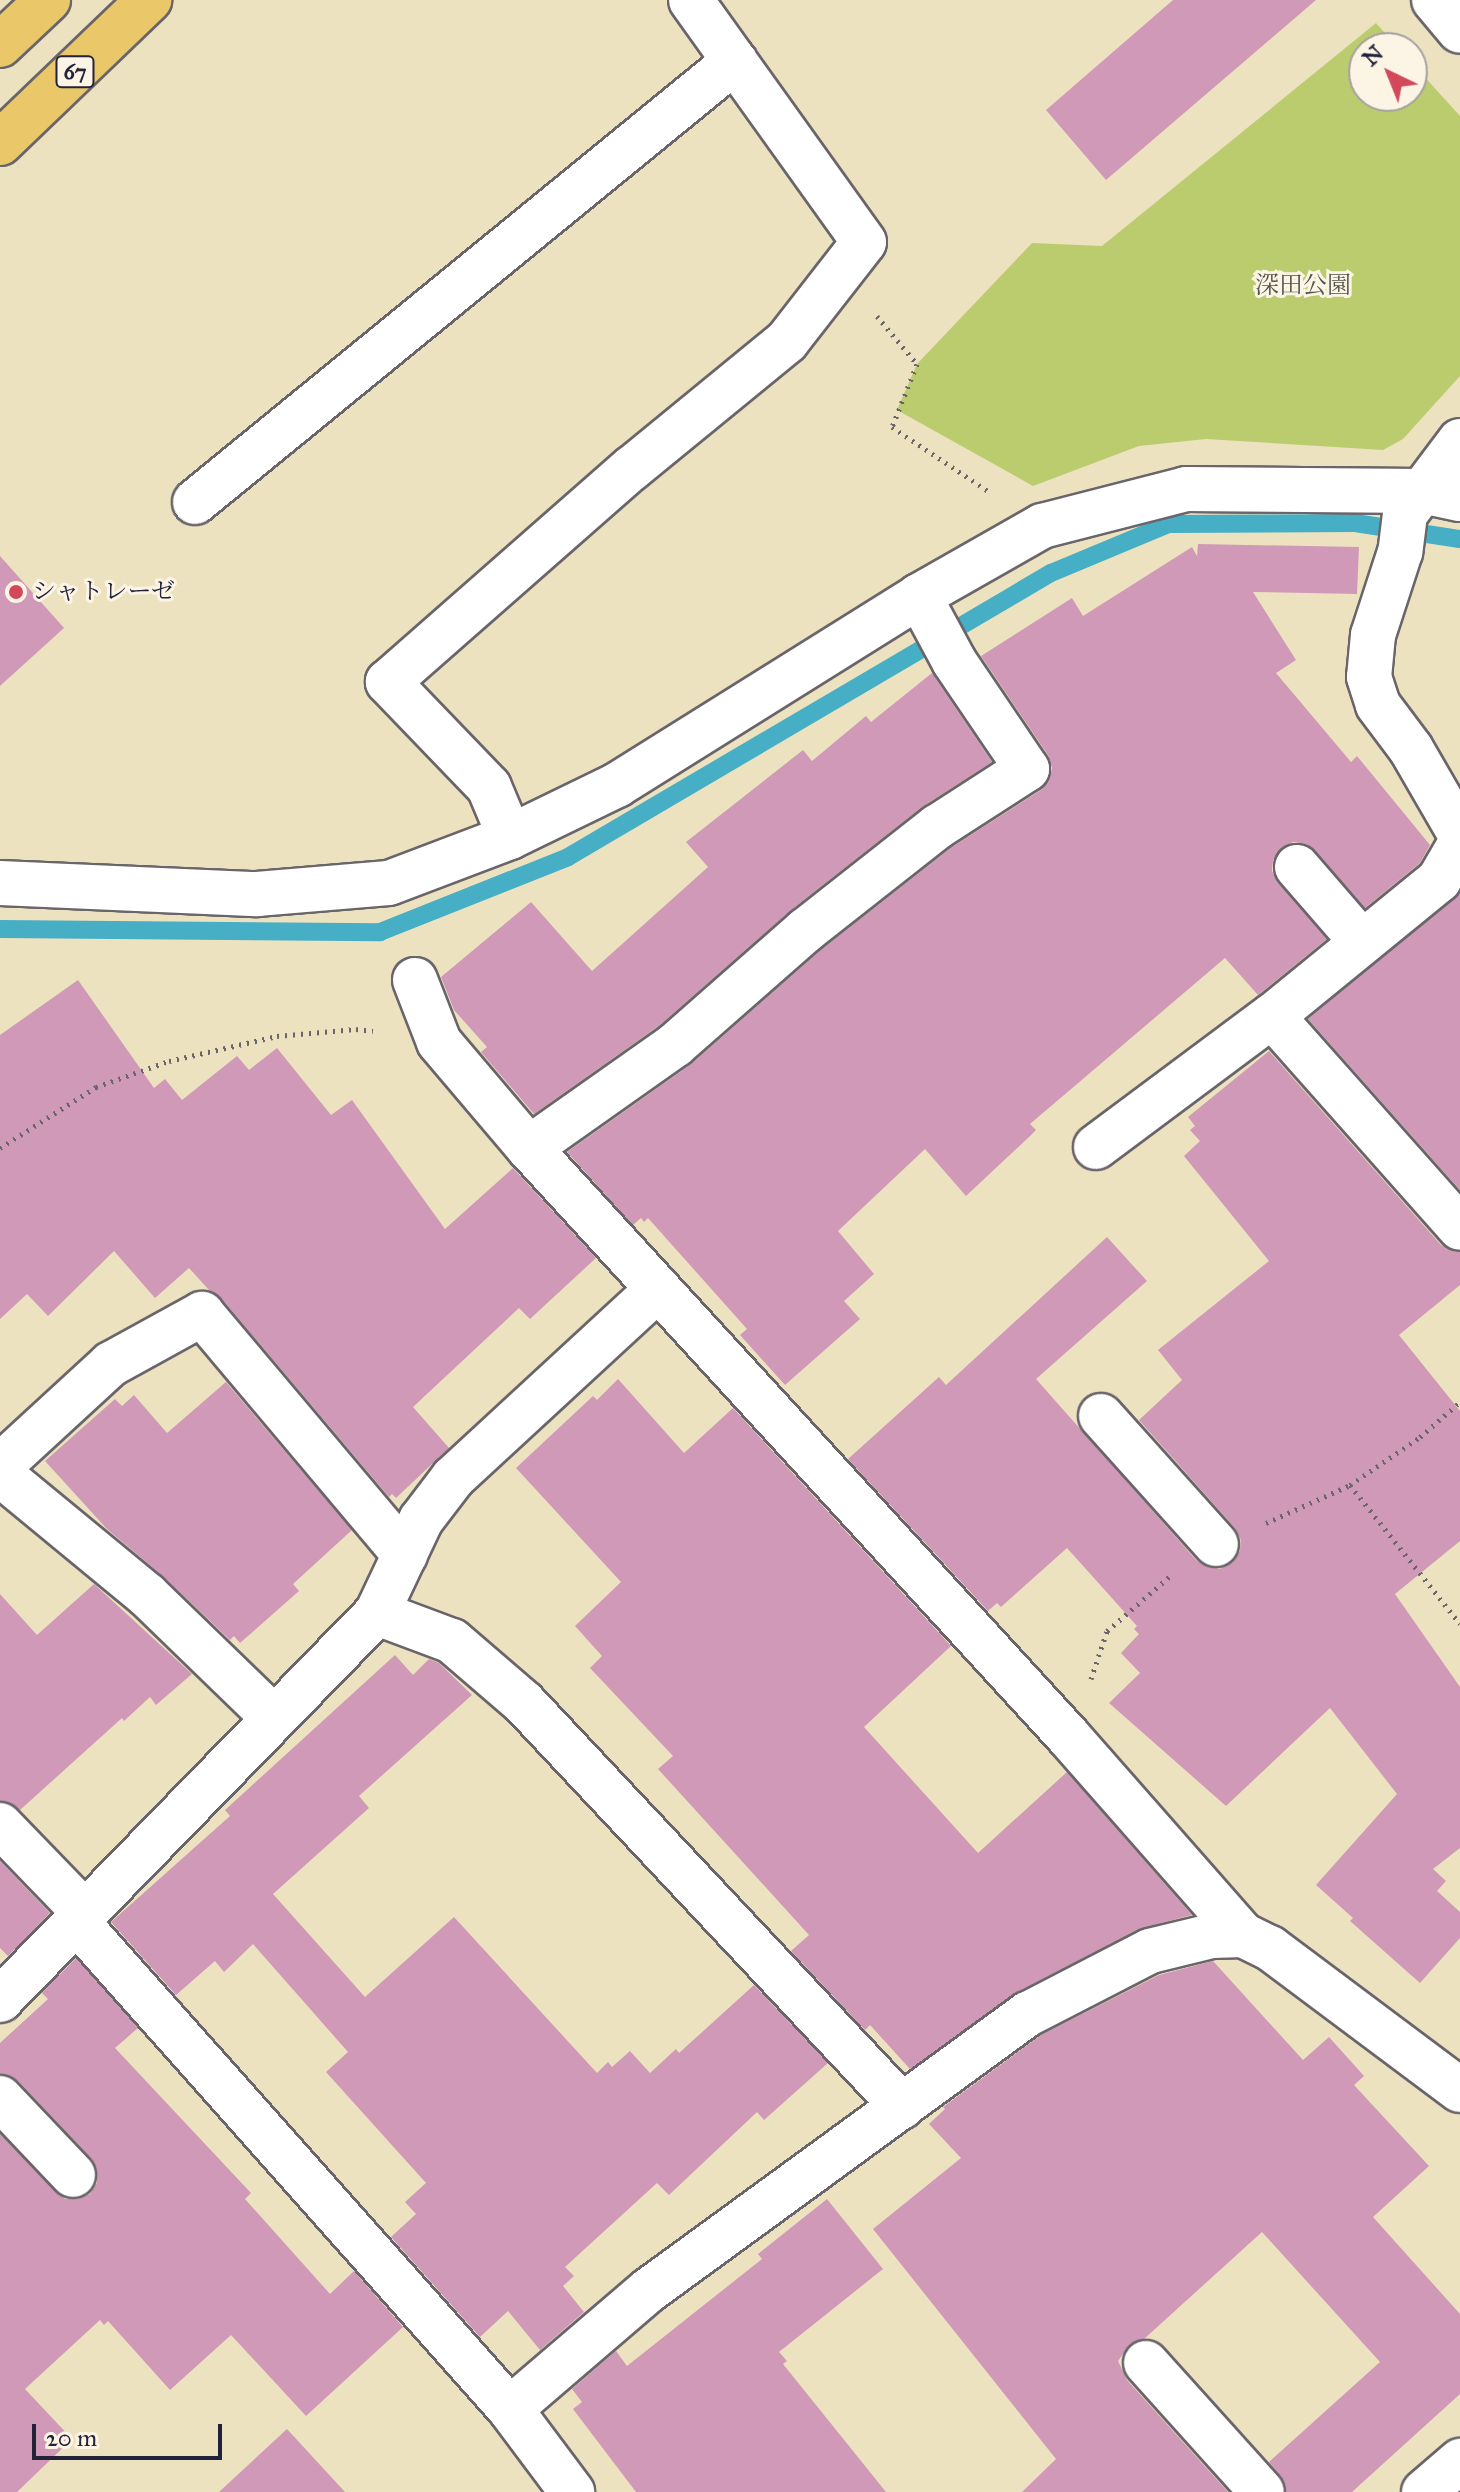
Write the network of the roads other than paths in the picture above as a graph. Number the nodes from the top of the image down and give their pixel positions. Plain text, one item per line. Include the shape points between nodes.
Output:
1 (48, 0) edge
2 (149, 0) edge
3 (691, 0) edge
4 (1434, 0) edge
5 (1460, 31) edge
6 (0, 45) edge
7 (735, 61) junction
8 (0, 143) edge
9 (1460, 441) edge
10 (195, 502) dead end
11 (1422, 514) edge
12 (919, 596) junction
13 (1460, 834) edge
14 (510, 837) junction
15 (1460, 844) edge
16 (1297, 867) dead end
17 (0, 883) edge
18 (1362, 942) junction
19 (415, 980) dead end
20 (1272, 1016) junction
21 (1096, 1147) dead end
22 (529, 1148) junction
23 (1460, 1228) edge
24 (658, 1289) junction
25 (1101, 1416) dead end
26 (0, 1466) edge
27 (0, 1474) edge
28 (1216, 1544) dead end
29 (405, 1555) junction
30 (377, 1613) junction
31 (273, 1717) junction
32 (0, 1825) edge
33 (80, 1917) junction
34 (1243, 1935) junction
35 (0, 2000) edge
36 (1460, 2090) edge
37 (0, 2098) edge
38 (902, 2106) junction
39 (73, 2175) dead end
40 (1146, 2363) dead end
41 (510, 2409) junction
42 (1460, 2461) edge
43 (569, 2491) edge
44 (1262, 2492) edge
45 (1424, 2492) edge

1 - 6 main road
2 - 8 main road, 67
3 - 7 street
4 - 5 street
7 - 10 street
7 - 14 street via 864,242 787,341 632,468 388,682 489,787
9 - 11 street
11 - 12 street via 1186,489 1042,526
11 - 13 street via 1373,635 1369,677 1378,705 1411,749
12 - 14 street via 617,785
12 - 22 street via 954,661 1027,769 937,827 806,930 675,1045
14 - 17 street via 389,883 257,894
15 - 18 street via 1439,880
16 - 18 street
18 - 20 street
19 - 22 street via 439,1042
20 - 21 street
20 - 23 street
22 - 24 street
24 - 29 street via 453,1478 421,1520
24 - 34 street
25 - 28 street
26 - 29 street via 111,1364 202,1314
27 - 31 street via 147,1595
29 - 30 street
30 - 31 street
30 - 38 street via 452,1641 524,1703
31 - 33 street
32 - 33 street
33 - 35 street
33 - 41 street
34 - 36 street via 1270,1948
34 - 38 street via 1212,1936 1150,1951 1028,2014
37 - 39 street
38 - 41 street via 649,2290
40 - 44 street
41 - 43 street
42 - 45 street

